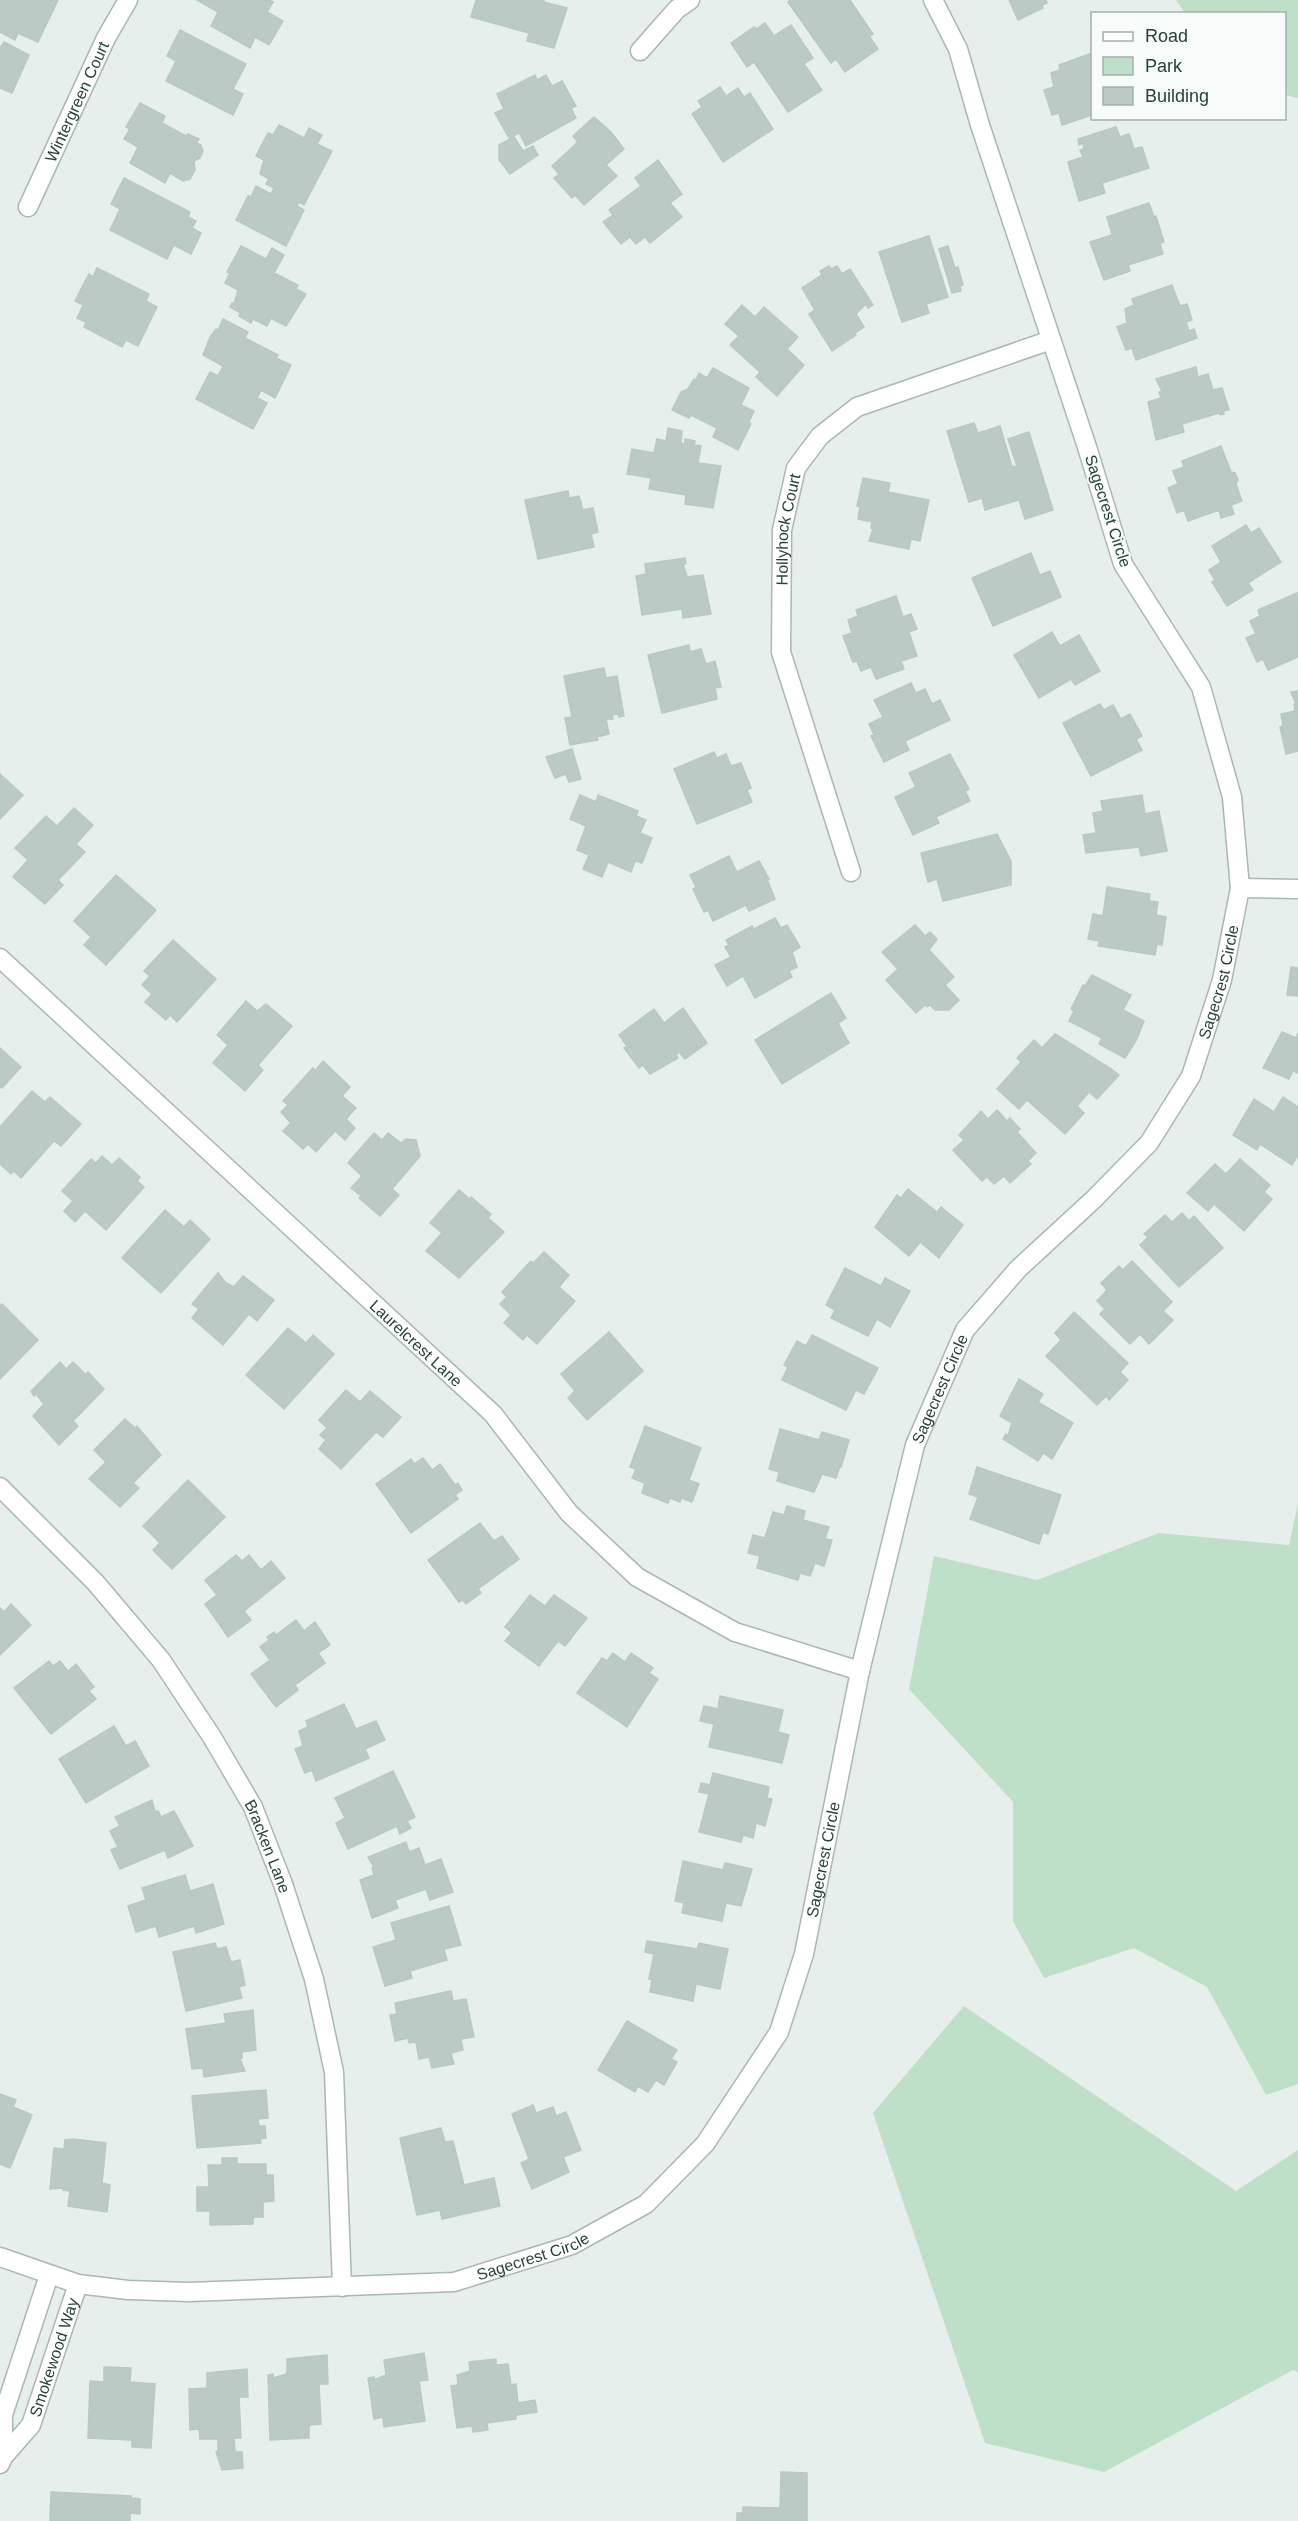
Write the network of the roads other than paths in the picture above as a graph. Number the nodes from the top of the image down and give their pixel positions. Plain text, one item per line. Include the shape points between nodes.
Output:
1 (128, 0) edge
2 (690, 0) edge
3 (933, 0) edge
4 (640, 51) dead end
5 (28, 207) dead end
6 (1051, 340) junction
7 (851, 872) dead end
8 (1240, 888) junction
9 (1298, 889) edge
10 (0, 958) edge
11 (0, 1487) edge
12 (860, 1671) junction
13 (0, 2257) edge
14 (49, 2275) junction
15 (78, 2284) junction
16 (342, 2287) junction
17 (1, 2461) edge

1 - 5 street, Wintergreen Court via 106,38
2 - 4 street
3 - 6 street, Sagecrest Circle via 958,49
6 - 7 street, Hollyhock Court via 857,407 820,436 796,468 782,530 781,652
6 - 8 street, Sagecrest Circle via 1123,564 1201,687 1232,797
8 - 9 street
8 - 12 street, Sagecrest Circle via 1222,981 1191,1076 1149,1143 1018,1269 965,1330 915,1445
10 - 12 street, Laurelcrest Lane via 493,1414 569,1513 637,1577 735,1632
11 - 16 street, Bracken Lane via 95,1582 160,1660 253,1807 314,1979 334,2072
12 - 16 street, Sagecrest Circle via 804,1954 779,2032 705,2144 646,2204 573,2245 454,2282
13 - 14 street, Sagecrest Circle
14 - 15 street, Sagecrest Circle
14 - 17 street, Smokewood Way via 3,2415
15 - 16 street, Sagecrest Circle via 189,2292
15 - 17 street, Smokewood Way via 32,2424

